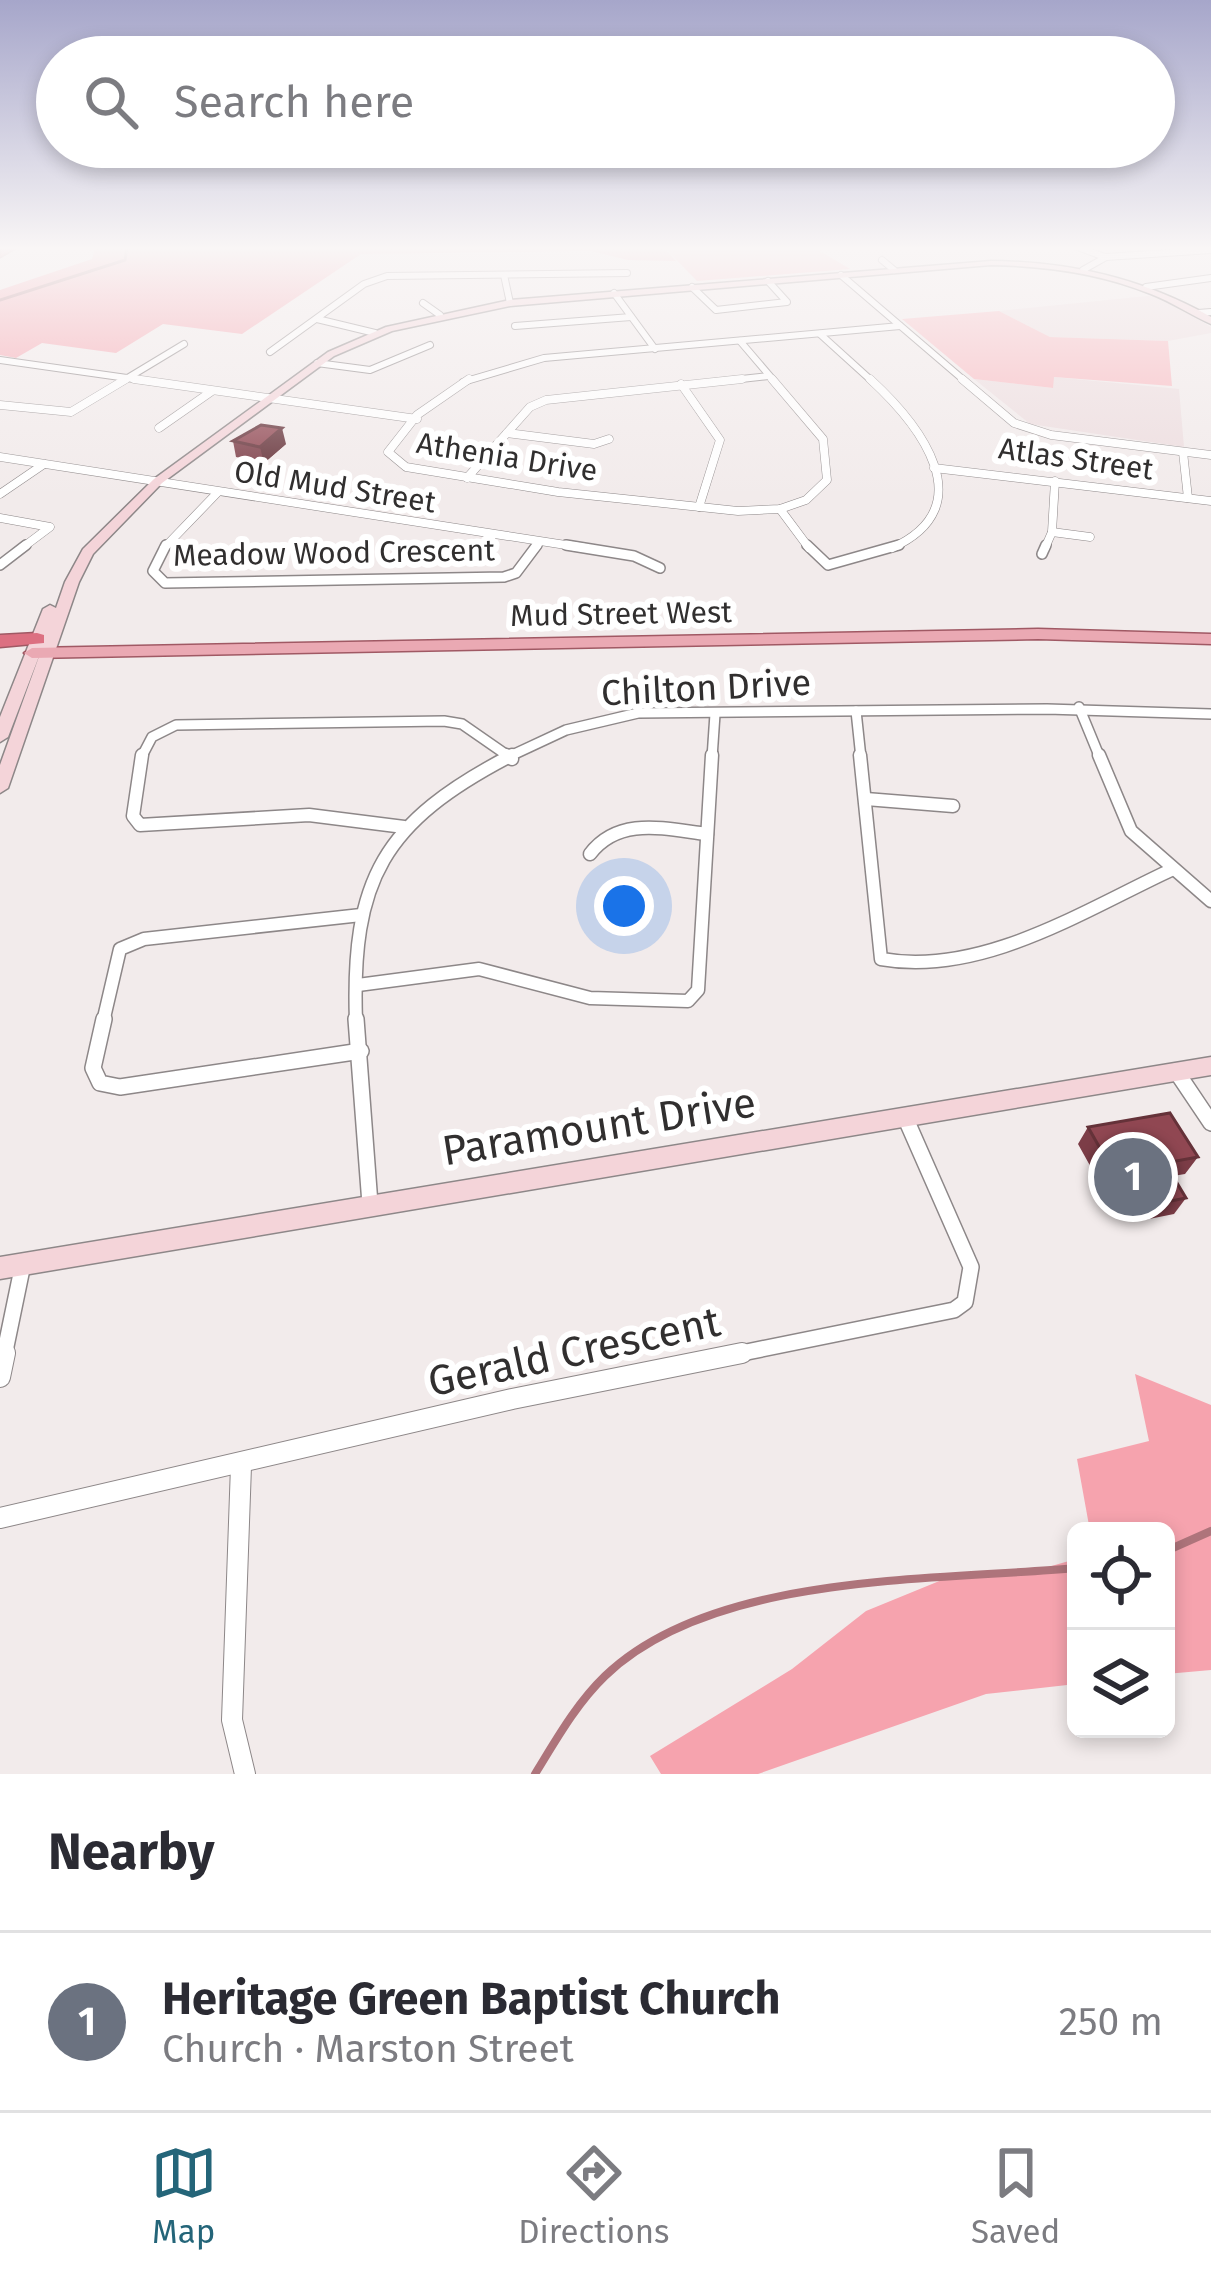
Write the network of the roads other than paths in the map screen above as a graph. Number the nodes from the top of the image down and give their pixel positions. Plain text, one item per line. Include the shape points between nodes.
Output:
1 (300, 331) edge
2 (366, 331) edge
3 (383, 331) edge
4 (642, 331) edge
5 (852, 331) edge
6 (906, 331) edge
7 (375, 333) junction
8 (820, 334) junction
9 (740, 341) junction
10 (184, 344) dead end
11 (430, 345) dead end
12 (655, 349) junction
13 (270, 352) dead end
14 (0, 360) edge
15 (317, 363) junction
16 (769, 376) junction
17 (128, 379) junction
18 (681, 384) junction
19 (213, 390) junction
20 (267, 398) junction
21 (0, 405) edge
22 (417, 419) junction
23 (160, 428) dead end
24 (507, 433) junction
25 (609, 439) dead end
26 (1183, 452) junction
27 (1211, 455) edge
28 (0, 457) edge
29 (44, 464) junction
30 (934, 468) junction
31 (467, 478) junction
32 (1055, 481) junction
33 (158, 482) junction
34 (218, 492) junction
35 (0, 494) edge
36 (1188, 499) junction
37 (1211, 501) edge
38 (699, 507) junction
39 (780, 509) junction
40 (0, 518) edge
41 (1052, 532) junction
42 (1090, 537) dead end
43 (538, 544) junction
44 (1042, 554) dead end
45 (0, 565) edge
46 (660, 568) dead end
47 (1211, 628) edge
48 (1211, 639) edge
49 (0, 640) edge
50 (42, 646) junction
51 (0, 654) edge
52 (1079, 707) junction
53 (856, 711) junction
54 (715, 714) junction
55 (1211, 714) edge
56 (0, 737) edge
57 (512, 759) junction
58 (0, 788) edge
59 (866, 800) junction
60 (953, 806) dead end
61 (404, 827) junction
62 (707, 834) junction
63 (590, 854) dead end
64 (1171, 870) junction
65 (1211, 901) edge
66 (361, 915) junction
67 (358, 986) junction
68 (362, 1051) junction
69 (1211, 1066) edge
70 (1176, 1071) junction
71 (905, 1117) junction
72 (1211, 1123) edge
73 (370, 1204) junction
74 (12, 1266) edge
75 (0, 1377) edge
76 (241, 1466) junction
77 (0, 1518) edge
78 (244, 1774) edge

1 - 13 street
2 - 7 street
3 - 7 street
4 - 12 street
5 - 8 street, Athenia Drive
6 - 26 street via 1015,423
7 - 15 street
8 - 9 street, Athenia Drive
8 - 30 street via 920,433
9 - 12 street, Athenia Drive
9 - 16 street
10 - 17 street
11 - 15 street via 370,370
12 - 22 street, Athenia Drive via 501,367 455,385
14 - 17 street
15 - 20 street
16 - 18 street
16 - 39 street via 827,446 823,487
17 - 19 street
17 - 21 street via 71,412
18 - 24 street via 546,400
18 - 38 street via 720,440
19 - 20 street
19 - 23 street
20 - 22 street
20 - 33 street
22 - 31 street, Athenia Drive via 391,444 391,458
24 - 25 street
24 - 31 street
26 - 27 street
26 - 36 street
28 - 29 street, Old Mud Street
29 - 33 street, Old Mud Street
29 - 35 street
30 - 32 street, Atlas Street
30 - 39 street via 934,516 877,556 828,565
31 - 38 street, Athenia Drive
32 - 36 street, Atlas Street
32 - 41 street
33 - 34 street, Old Mud Street
33 - 50 street via 77,549
34 - 43 street, Old Mud Street
34 - 43 street, Meadow Wood Crescent via 167,543 155,578 504,577
36 - 37 street, Atlas Street
38 - 39 street, Athenia Drive
40 - 45 street via 50,527
41 - 42 street
41 - 44 street
43 - 46 street, Old Mud Street via 634,556
47 - 50 main road, Mud Street West via 1029,621
48 - 50 main road, Mud Street West via 1038,634
49 - 50 highway
50 - 51 highway
50 - 56 street
50 - 58 street
52 - 53 street, Chilton Drive
52 - 55 street, Chilton Drive
52 - 64 street via 1131,831
53 - 54 street, Chilton Drive
53 - 59 street
54 - 57 street, Chilton Drive via 594,721
54 - 62 street
57 - 61 street, Chilton Drive
57 - 61 street via 462,724 444,721 176,725 146,742 133,816 140,825 309,814
59 - 60 street
59 - 64 street via 875,945 880,959 896,965 999,947
61 - 66 street, Chilton Drive via 383,851
62 - 63 street via 634,827 596,841
62 - 67 street via 698,990 688,1001 590,998 479,969
64 - 65 street
66 - 67 street, Chilton Drive
66 - 68 street via 119,949 93,1068 100,1083 120,1087
67 - 68 street, Chilton Drive
68 - 73 street, Chilton Drive
69 - 70 street, Paramount Drive
70 - 71 street, Paramount Drive
70 - 72 street
71 - 73 street, Paramount Drive
71 - 76 street, Gerald Crescent via 971,1267 964,1305 512,1399
73 - 74 street, Paramount Drive
74 - 75 street
76 - 77 street, Gerald Crescent
76 - 78 street via 232,1720

